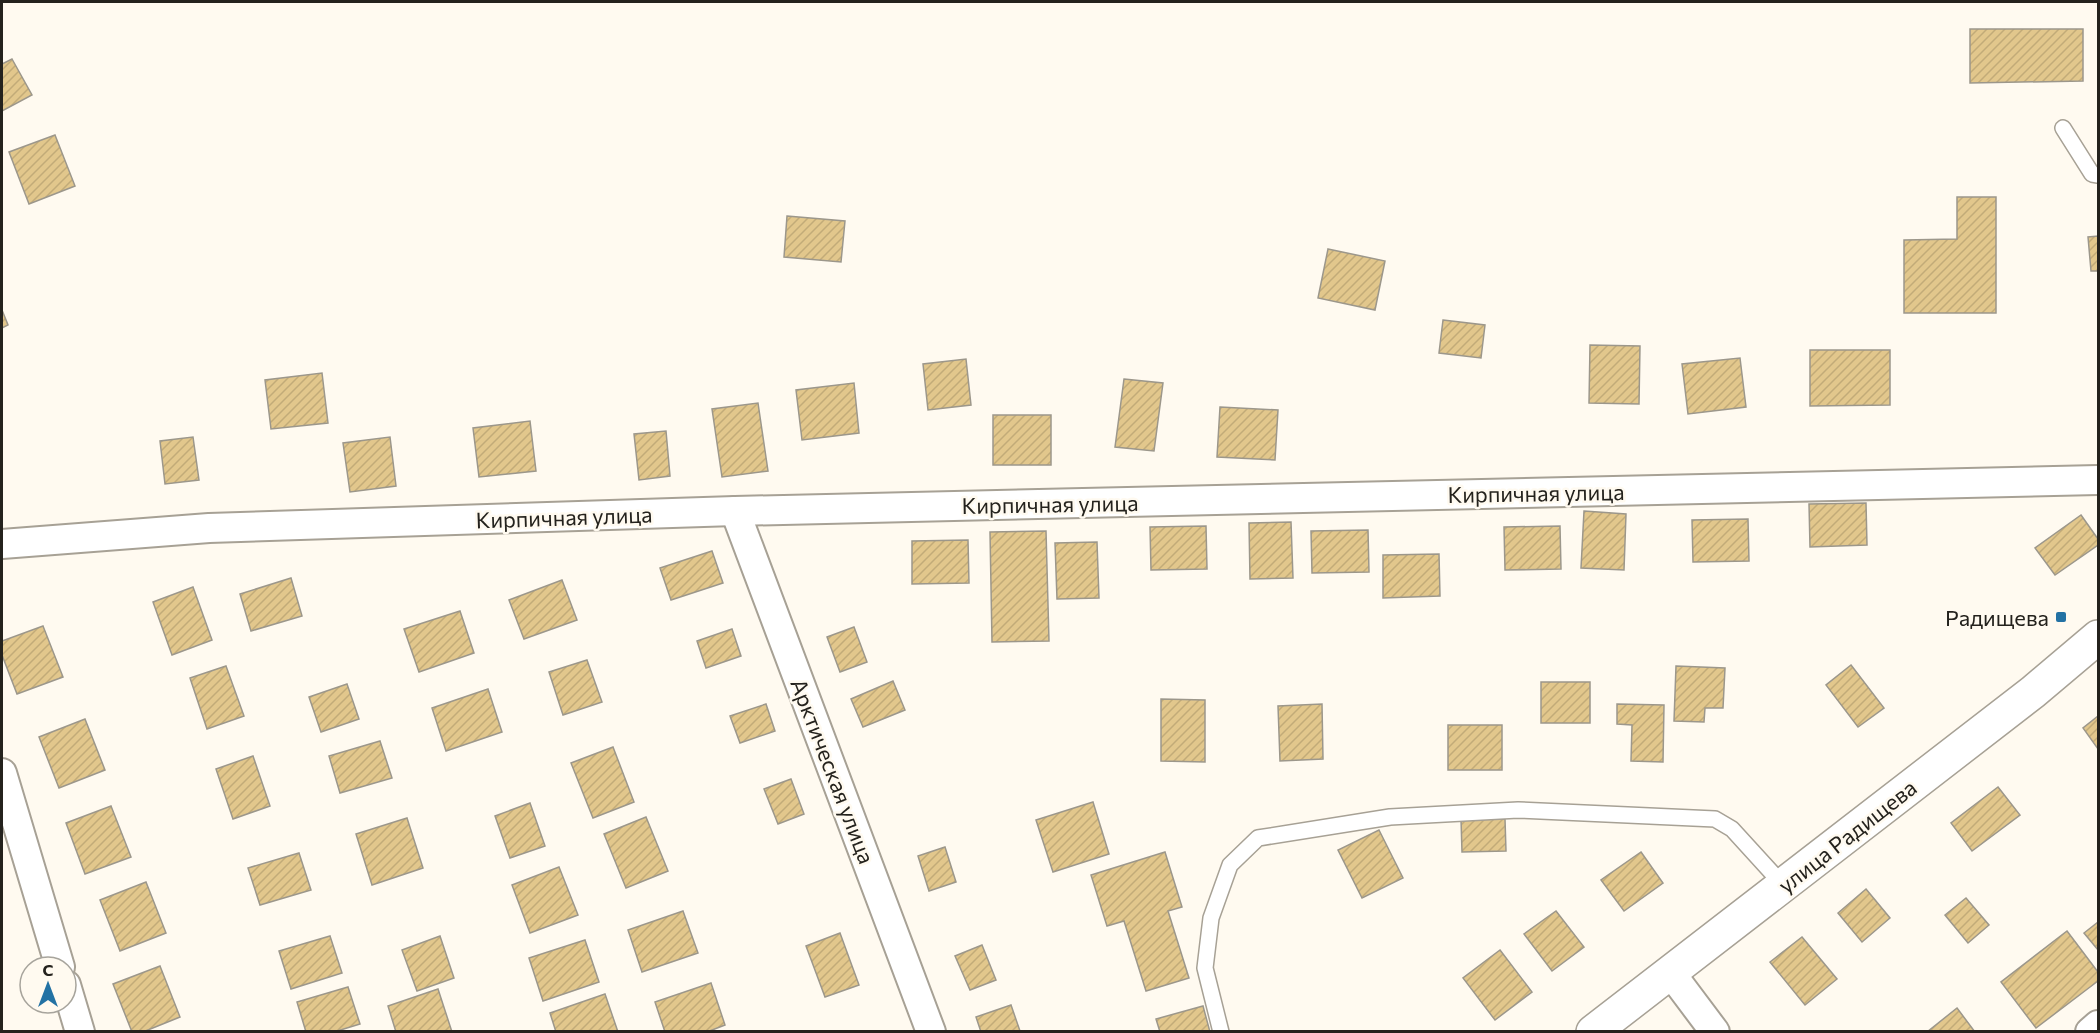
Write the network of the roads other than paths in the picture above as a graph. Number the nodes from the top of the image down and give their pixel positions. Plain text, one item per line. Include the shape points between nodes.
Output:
1 (2063, 128) dead end
2 (2098, 175) edge
3 (2098, 480) edge
4 (735, 511) junction
5 (2, 544) edge
6 (2098, 638) edge
7 (2, 773) edge
8 (1783, 885) junction
9 (56, 955) edge
10 (1670, 972) junction
11 (75, 1015) edge
12 (2098, 1025) edge
13 (80, 1032) edge
14 (931, 1032) edge
15 (1221, 1032) edge
16 (1593, 1032) edge
17 (1715, 1032) edge
18 (2090, 1032) edge

1 - 2 lane via 2092,174
3 - 4 street, Кирпичная улица
4 - 5 street, Кирпичная улица via 208,528
4 - 14 street, Арктическая улица
6 - 8 street, улица Радищева
7 - 9 street
8 - 10 street, улица Радищева
8 - 15 lane via 1732,829 1715,819 1518,810 1390,816 1258,838 1230,865 1210,918 1205,968
10 - 16 street, улица Радищева
10 - 17 street
11 - 13 street
12 - 18 street

